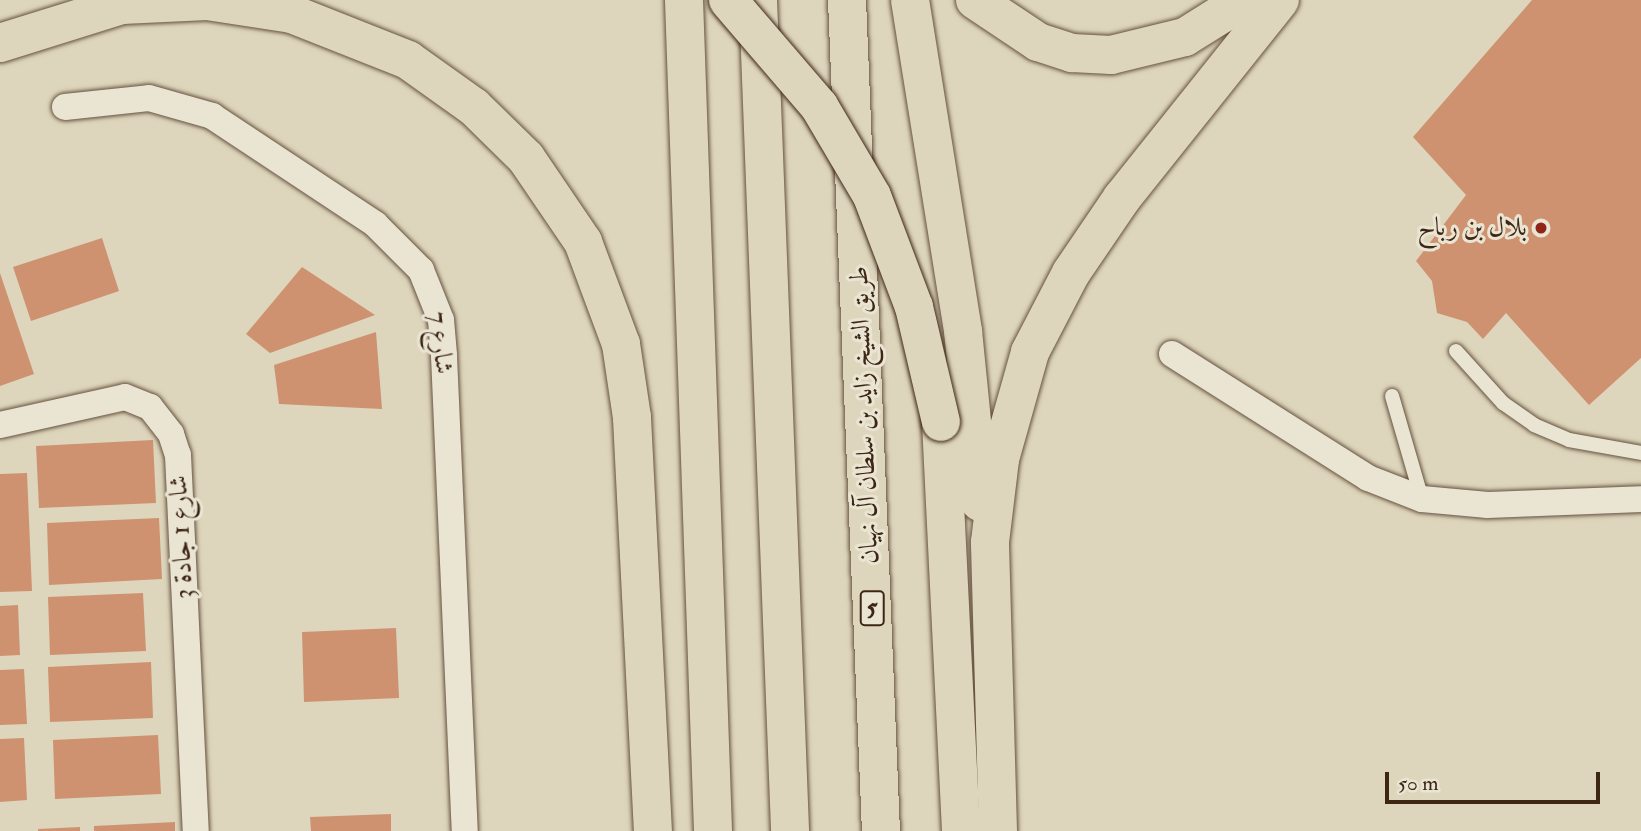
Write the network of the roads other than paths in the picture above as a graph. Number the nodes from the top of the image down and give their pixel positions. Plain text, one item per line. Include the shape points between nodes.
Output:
1 (684, 0) edge
2 (728, 0) edge
3 (758, 0) edge
4 (847, 0) edge
5 (910, 0) edge
6 (975, 0) edge
7 (1244, 0) edge
8 (1280, 0) edge
9 (0, 43) edge
10 (65, 107) dead end
11 (1456, 351) dead end
12 (1172, 354) dead end
13 (1392, 396) dead end
14 (0, 425) edge
15 (1641, 453) edge
16 (1422, 499) junction
17 (1641, 499) edge
18 (990, 601) junction
19 (196, 831) edge
20 (465, 831) edge
21 (653, 831) edge
22 (713, 831) edge
23 (790, 831) edge
24 (881, 831) edge
25 (961, 831) edge
26 (998, 831) edge

1 - 22 main road
2 - 25 main road, bridge via 819,106 872,196 914,307 941,422
3 - 23 main road
4 - 24 main road, طريق الشيخ زايد بن سلطان آل نهيان / 5
5 - 18 main road via 963,331
6 - 7 main road via 1038,42 1072,53 1111,55 1185,37
8 - 18 main road via 1122,198 1046,319 1015,397 1000,459
9 - 21 main road via 133,4 208,1 292,14 408,60 474,107 526,158 583,242 621,344 632,418
10 - 20 street, شارع 7 via 149,98 212,116 384,231 421,270 441,320 443,344
11 - 15 lane via 1503,403 1534,425 1569,440
12 - 16 street via 1368,478
13 - 16 lane
14 - 19 street, شارع 1 جادة 3 via 125,397 150,407 171,434 178,455
16 - 17 street via 1488,505
18 - 26 main road

